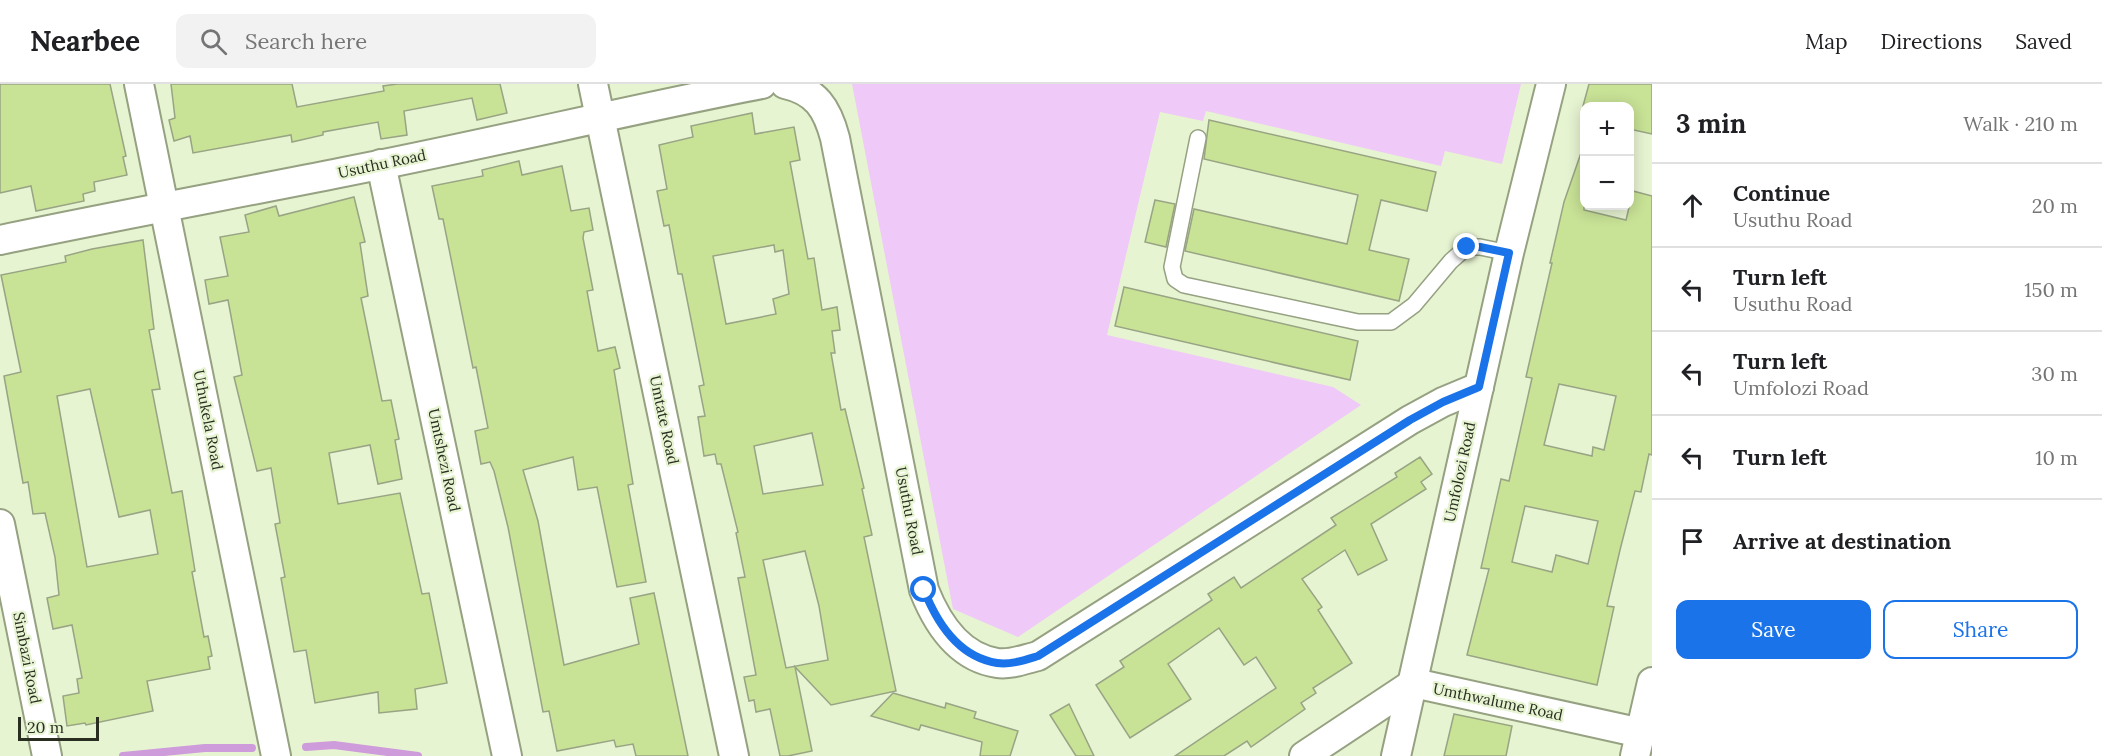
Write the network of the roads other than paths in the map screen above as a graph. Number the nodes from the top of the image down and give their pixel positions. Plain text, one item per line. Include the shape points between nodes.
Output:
1 (139, 84) edge
2 (593, 84) edge
3 (762, 84) edge
4 (785, 84) edge
5 (1551, 84) edge
6 (600, 116) junction
7 (1198, 138) dead end
8 (381, 164) junction
9 (166, 205) junction
10 (0, 240) edge
11 (1509, 253) junction
12 (1479, 387) junction
13 (0, 524) edge
14 (1652, 682) edge
15 (1414, 683) junction
16 (1638, 745) edge
17 (46, 756) edge
18 (276, 756) edge
19 (507, 756) edge
20 (734, 756) edge
21 (1304, 756) edge
22 (1396, 756) edge

1 - 9 street, Uthukela Road
2 - 6 street, Umtate Road
3 - 6 street, Usuthu Road
4 - 12 street, Usuthu Road via 817,98 830,119 924,590 947,634 983,658 1014,663 1038,656 1410,420
5 - 11 street, Umfolozi Road
6 - 8 street, Usuthu Road
6 - 20 street, Umtate Road
7 - 11 lane via 1172,267 1174,279 1184,285 1358,322 1391,322 1414,305 1467,247
8 - 9 street, Usuthu Road
8 - 19 street, Umtshezi Road
9 - 10 street, Usuthu Road
9 - 18 street, Uthukela Road
11 - 12 street, Umfolozi Road
12 - 15 street, Umfolozi Road
13 - 17 street, Simbazi Road
14 - 16 street
15 - 16 street, Umthwalume Road
15 - 21 street, Umthwalume Road
15 - 22 street, Umfolozi Road

